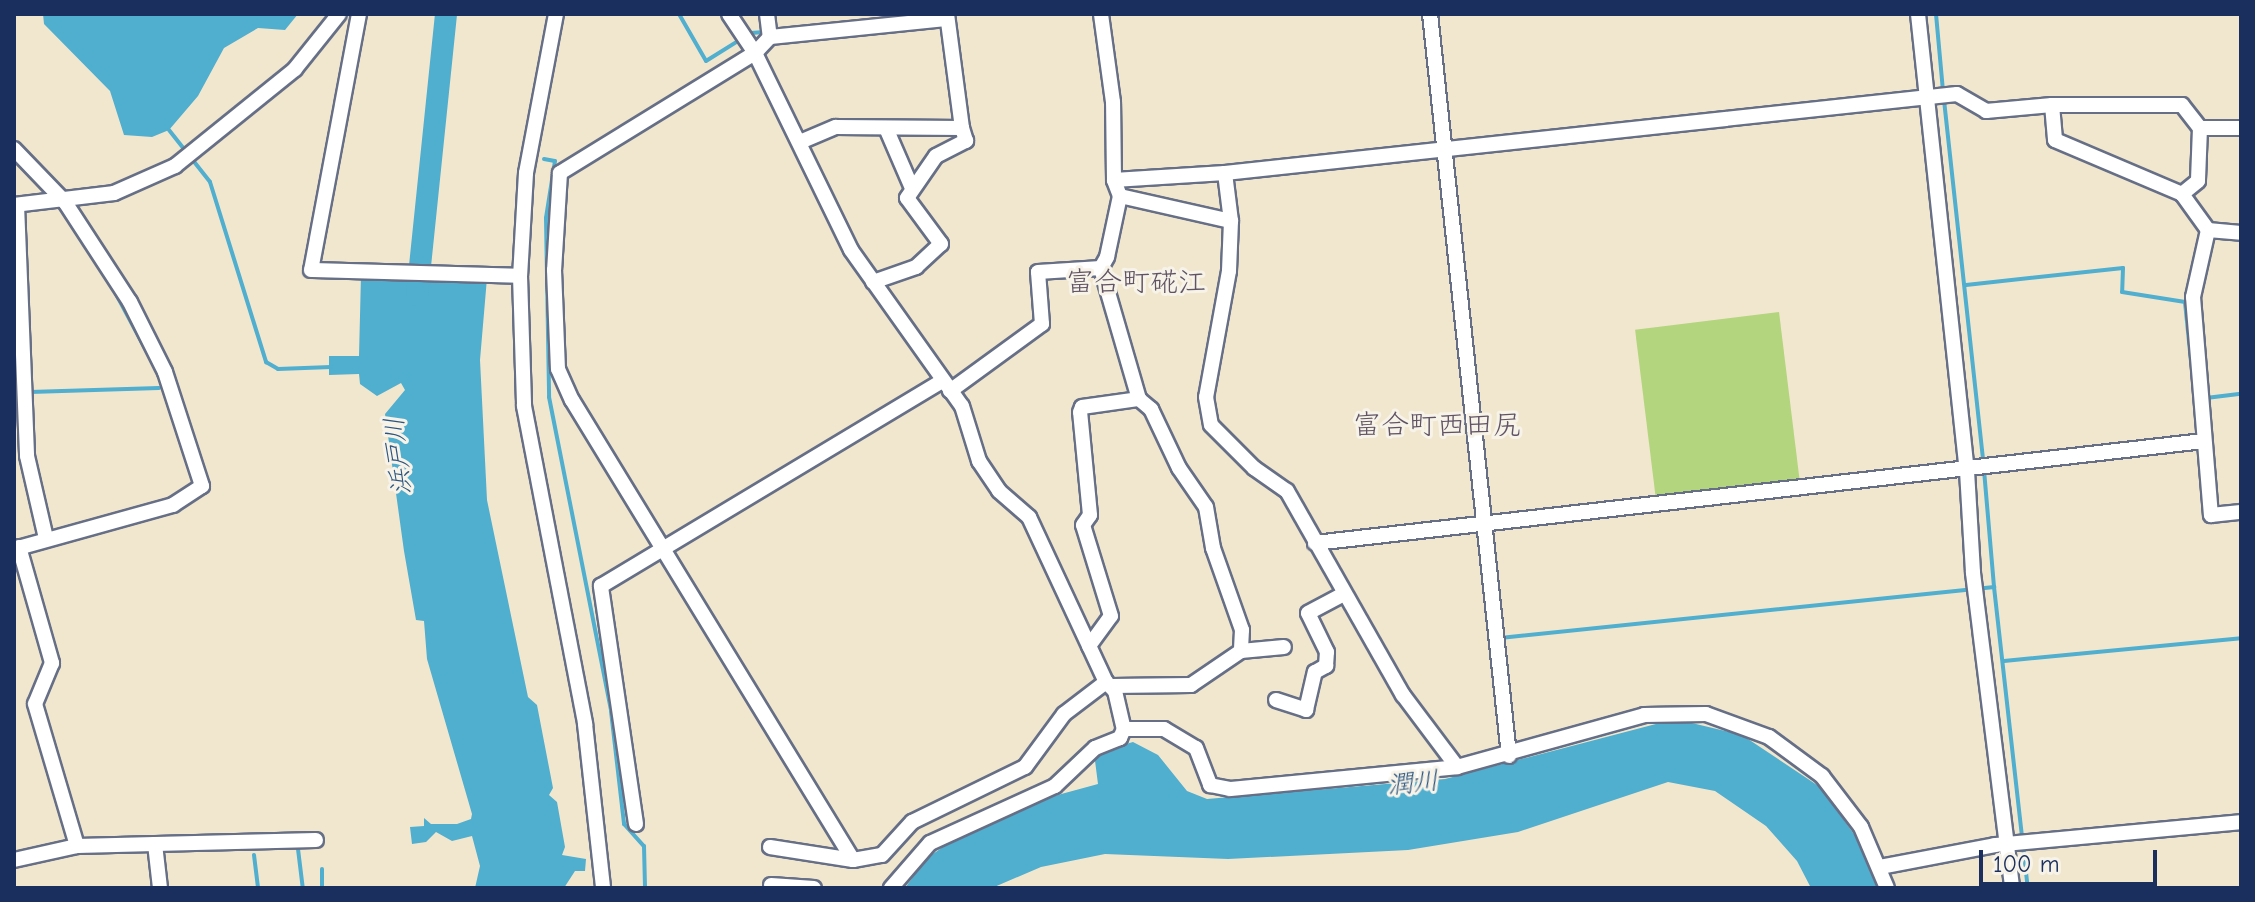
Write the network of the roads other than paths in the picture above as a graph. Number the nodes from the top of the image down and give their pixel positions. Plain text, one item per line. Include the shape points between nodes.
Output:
1 (339, 14) edge
2 (359, 14) edge
3 (556, 14) edge
4 (729, 14) edge
5 (767, 14) edge
6 (1101, 14) edge
7 (1430, 14) edge
8 (1918, 14) edge
9 (946, 16) edge
10 (770, 37) junction
11 (755, 53) junction
12 (1930, 95) junction
13 (2052, 105) junction
14 (886, 128) junction
15 (962, 128) junction
16 (2200, 128) junction
17 (2241, 128) edge
18 (800, 142) junction
19 (1444, 147) junction
20 (14, 149) edge
21 (1225, 173) junction
22 (1114, 180) junction
23 (912, 188) junction
24 (2182, 194) junction
25 (1120, 196) junction
26 (65, 202) junction
27 (16, 205) edge
28 (1231, 221) junction
29 (2208, 230) junction
30 (2241, 233) edge
31 (1101, 268) junction
32 (520, 276) junction
33 (873, 282) junction
34 (946, 386) junction
35 (1139, 399) junction
36 (2204, 441) junction
37 (1970, 470) junction
38 (2241, 512) edge
39 (1485, 522) junction
40 (46, 538) junction
41 (1315, 543) junction
42 (16, 548) edge
43 (664, 549) junction
44 (1343, 594) junction
45 (1089, 646) junction
46 (1284, 647) dead end
47 (1241, 651) junction
48 (1111, 686) junction
49 (1276, 700) dead end
50 (1123, 726) junction
51 (1509, 756) junction
52 (1457, 767) junction
53 (2241, 822) edge
54 (636, 824) dead end
55 (316, 840) dead end
56 (155, 844) junction
57 (2008, 844) junction
58 (77, 846) junction
59 (770, 847) dead end
60 (14, 860) edge
61 (853, 860) junction
62 (1880, 867) junction
63 (771, 885) dead end
64 (160, 888) edge
65 (603, 888) edge
66 (814, 888) edge
67 (891, 888) edge
68 (1887, 888) edge
69 (2012, 888) edge

1 - 26 street via 295,69 175,166 129,189
2 - 32 street via 311,270
3 - 32 street via 526,173
4 - 11 street
5 - 10 street
6 - 22 street via 1113,102
7 - 19 street
8 - 12 street
9 - 10 street
9 - 15 street
10 - 11 street
11 - 18 street
11 - 43 street via 560,173 554,270 558,369
12 - 13 street via 1957,94 1986,111
12 - 19 street
12 - 37 street
13 - 16 street via 2179,103
13 - 24 street via 2055,140
14 - 15 street
14 - 18 street via 836,127
14 - 23 street
15 - 23 street via 966,141 936,156
16 - 17 street
16 - 24 street via 2198,181
18 - 33 street via 824,201
19 - 21 street
19 - 39 street
20 - 26 street
21 - 22 street
21 - 28 street
22 - 25 street
23 - 33 street via 907,198 941,244 916,267
24 - 29 street
25 - 28 street
25 - 31 street
26 - 27 street
26 - 40 street via 130,302 165,372 202,486 173,505
27 - 40 street via 27,456
28 - 41 street via 1229,271 1206,397 1211,425 1254,468 1287,491
29 - 30 street
29 - 36 street via 2193,297
31 - 34 street via 1038,272 1042,324
31 - 35 street
32 - 65 street via 531,458 580,695
33 - 34 street
34 - 43 street
34 - 45 street via 962,406 979,461 999,491 1029,517
35 - 45 street via 1082,407 1080,412 1090,515 1083,525 1111,616
35 - 47 street via 1151,409 1179,468 1206,507 1213,548 1242,630
36 - 37 street
36 - 38 street via 2211,515
37 - 39 street
37 - 57 street via 1975,596
39 - 41 street
39 - 51 street
40 - 42 street
41 - 44 street
42 - 58 street via 52,663 35,704
43 - 54 street via 601,586
43 - 61 street
44 - 49 street via 1308,613 1327,652 1326,666 1315,672 1306,710
44 - 52 street via 1426,730
45 - 48 street
46 - 47 street
47 - 48 street via 1191,685
48 - 50 street
48 - 61 street via 1053,725 1035,760 912,822 882,855
50 - 52 street via 1164,729 1196,748 1210,785 1230,789
50 - 67 street via 1120,738 1095,748 1055,786 930,843
51 - 52 street
51 - 62 street via 1644,715 1692,713 1732,721 1769,737 1822,776 1861,827
53 - 57 street
55 - 56 street
56 - 58 street
56 - 64 street
57 - 62 street
57 - 69 street
58 - 60 street
59 - 61 street
62 - 68 street
63 - 66 street

